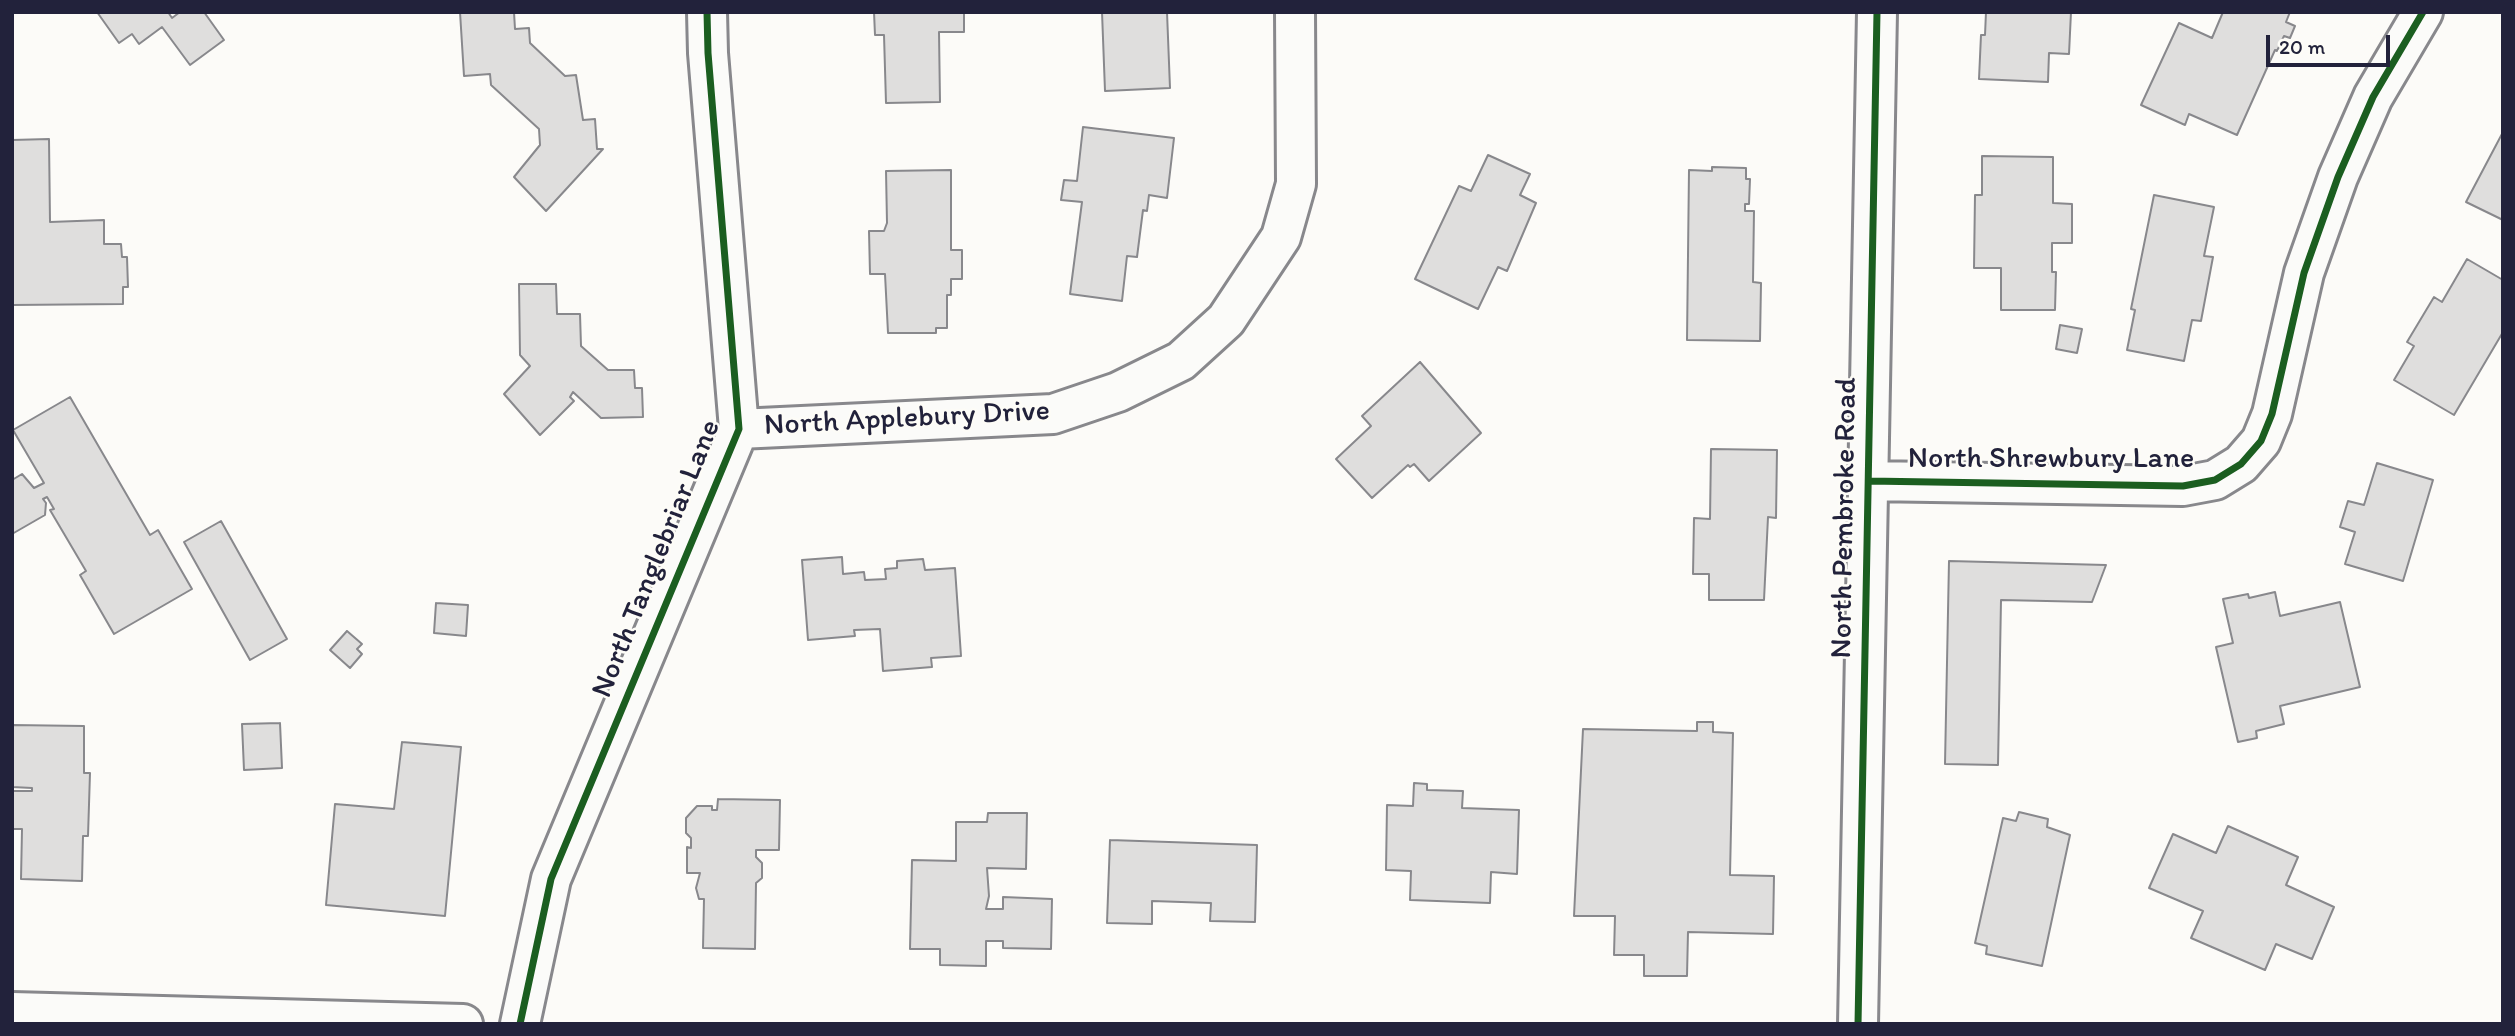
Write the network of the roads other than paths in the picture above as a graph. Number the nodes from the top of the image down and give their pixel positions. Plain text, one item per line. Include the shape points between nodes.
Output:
1 (707, 12) edge
2 (1295, 12) edge
3 (1877, 12) edge
4 (2423, 12) edge
5 (739, 429) junction
6 (1869, 481) junction
7 (12, 1012) edge
8 (463, 1024) edge
9 (520, 1024) edge
10 (1858, 1024) edge

1 - 5 street, North Tanglebriar Lane
2 - 5 street, North Applebury Drive via 1296,184 1281,237 1226,320 1181,361 1118,392 1053,414
3 - 6 street, North Pembroke Road
4 - 6 street, North Shrewbury Lane via 2373,97 2338,177 2304,273 2272,414 2261,441 2241,464 2215,480 2183,486
5 - 9 street, North Tanglebriar Lane via 551,879
6 - 10 street, North Pembroke Road
7 - 8 street

